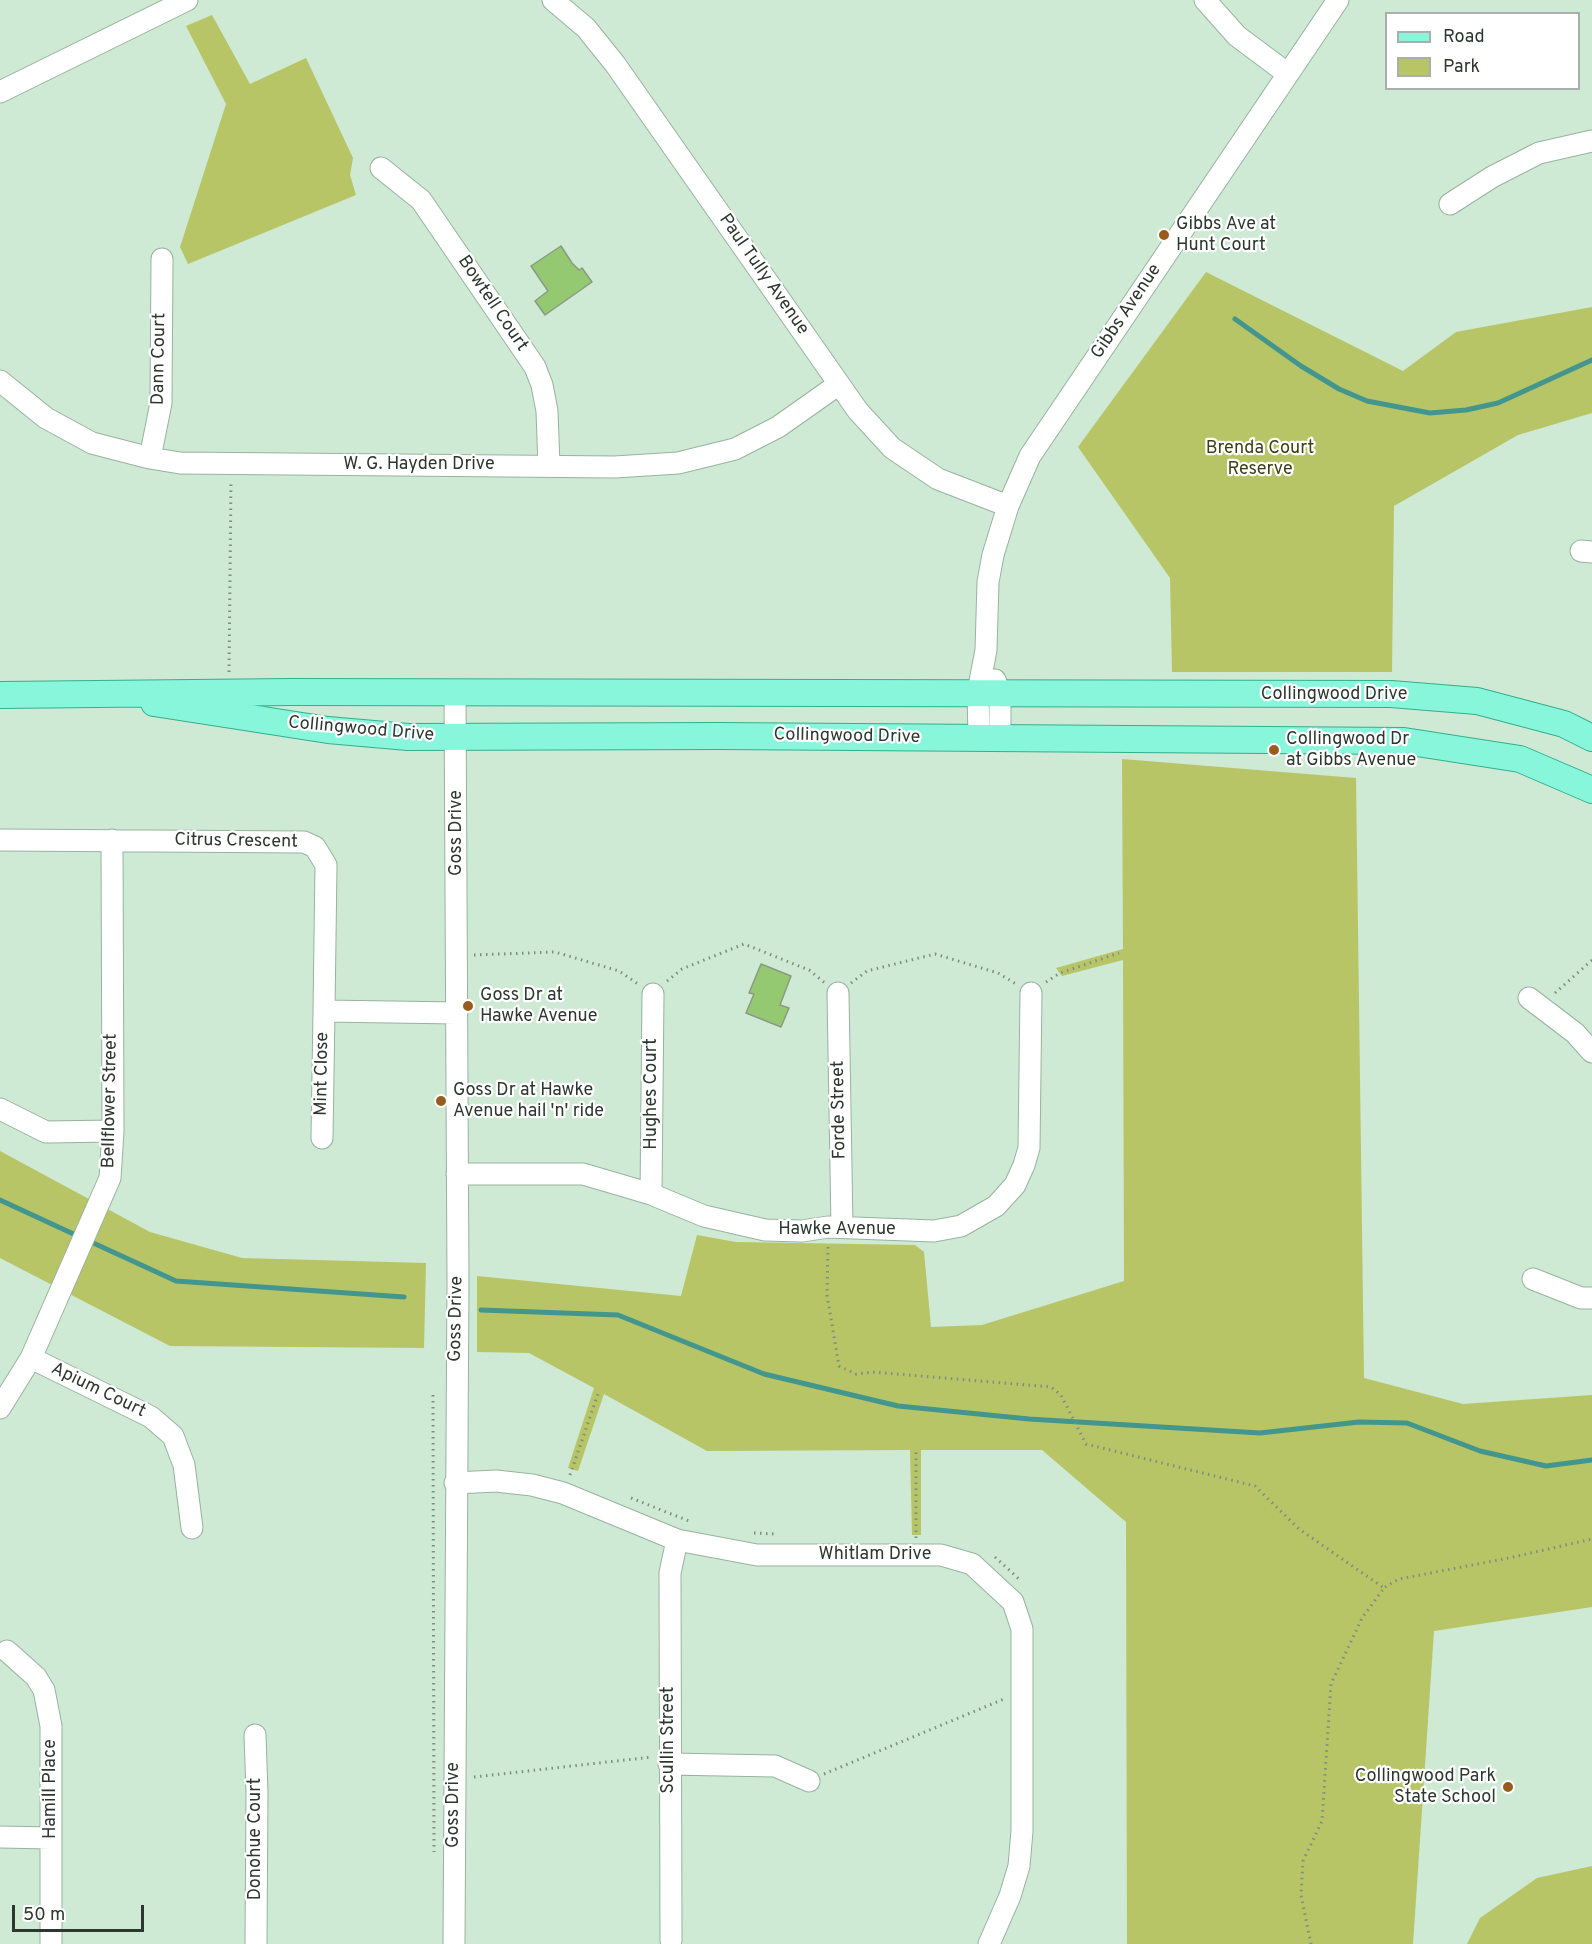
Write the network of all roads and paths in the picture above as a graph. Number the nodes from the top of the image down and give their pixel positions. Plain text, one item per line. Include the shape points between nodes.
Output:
1 (187, 0) edge
2 (553, 0) edge
3 (1205, 0) edge
4 (1338, 0) edge
5 (1288, 74) junction
6 (0, 92) edge
7 (1592, 141) edge
8 (381, 168) dead end
9 (1450, 204) dead end
10 (162, 259) dead end
11 (0, 381) edge
12 (839, 384) junction
13 (150, 458) junction
14 (230, 464) junction
15 (549, 466) junction
16 (1008, 506) junction
17 (229, 675) dead end
18 (97, 692) junction
19 (989, 692) junction
20 (455, 694) junction
21 (0, 695) edge
22 (456, 737) junction
23 (990, 738) junction
24 (1592, 738) edge
25 (1592, 790) edge
26 (0, 840) edge
27 (112, 840) junction
28 (1119, 953) dead end
29 (467, 958) junction
30 (1592, 960) edge
31 (838, 993) junction
32 (1031, 993) junction
33 (653, 994) junction
34 (1536, 1001) joint
35 (324, 1011) junction
36 (457, 1013) junction
37 (1592, 1052) edge
38 (0, 1109) edge
39 (113, 1131) junction
40 (322, 1138) dead end
41 (457, 1174) junction
42 (651, 1194) junction
43 (835, 1227) junction
44 (1533, 1279) dead end
45 (1592, 1298) edge
46 (31, 1358) junction
47 (599, 1391) dead end
48 (433, 1395) dead end
49 (0, 1408) edge
50 (433, 1441) junction
51 (456, 1445) junction
52 (916, 1450) dead end
53 (580, 1478) dead end
54 (565, 1480) junction
55 (455, 1483) junction
56 (620, 1494) dead end
57 (697, 1523) dead end
58 (192, 1527) dead end
59 (751, 1533) dead end
60 (782, 1534) dead end
61 (1592, 1539) edge
62 (677, 1540) junction
63 (915, 1543) junction
64 (987, 1553) dead end
65 (1021, 1582) dead end
66 (1384, 1588) junction
67 (7, 1651) dead end
68 (1022, 1692) junction
69 (255, 1735) dead end
70 (669, 1758) junction
71 (454, 1777) junction
72 (809, 1781) joint
73 (0, 1837) edge
74 (51, 1838) junction
75 (434, 1860) dead end
76 (671, 1940) dead end
77 (51, 1944) edge
78 (255, 1944) edge
79 (454, 1944) edge
80 (989, 1944) edge
81 (1311, 1944) edge

1 - 6 street
2 - 12 street, Paul Tully Avenue via 586,28 615,64
3 - 5 street via 1237,36
4 - 5 street, Gibbs Avenue
5 - 16 street, Gibbs Avenue via 1030,456
7 - 9 street via 1539,153
8 - 15 street, Bowtell Court via 421,200 535,367 547,411
10 - 13 street, Dann Court via 161,403
11 - 13 street, W. G. Hayden Drive via 31,408 69,431 92,442
12 - 15 street, W. G. Hayden Drive via 778,428 735,450 644,466
12 - 16 street, Paul Tully Avenue via 892,448 938,479
13 - 14 street, W. G. Hayden Drive
14 - 15 street, W. G. Hayden Drive
14 - 17 path
16 - 19 street, Gibbs Avenue via 988,582
18 - 20 main road, Collingwood Drive
18 - 21 main road, Collingwood Drive
18 - 22 main road, Collingwood Drive via 328,730
19 - 20 main road, Collingwood Drive
19 - 23 street, Gibbs Avenue
19 - 24 main road, Collingwood Drive via 1440,696 1522,712 1564,724
20 - 22 street, Goss Drive
22 - 23 main road, Collingwood Drive
22 - 29 street, Goss Drive
23 - 25 main road, Collingwood Drive via 1404,741 1520,759
26 - 27 street, Citrus Crescent
27 - 35 street, Citrus Crescent via 304,842 315,846 326,865
27 - 39 street, Bellflower Street
28 - 32 path via 1060,973
29 - 33 path via 555,952 619,971
29 - 36 street, Goss Drive
30 - 34 path
31 - 32 path via 867,971 935,954 998,973
31 - 33 path via 809,970 744,944 682,969
31 - 43 street, Forde Street
32 - 43 street, Hawke Avenue via 1029,1148 1015,1185 996,1206 961,1226 934,1231
33 - 42 street, Hughes Court
34 - 37 street
35 - 36 street
35 - 40 street, Mint Close
36 - 41 street, Goss Drive
38 - 39 street via 46,1132
39 - 46 street, Bellflower Street via 110,1178
41 - 42 street, Hawke Avenue via 583,1174
41 - 51 street, Goss Drive
42 - 43 street, Hawke Avenue via 704,1216 757,1229 802,1231
43 - 66 path via 827,1295 839,1366 856,1374 873,1372 1051,1387 1060,1395 1086,1444 1255,1486 1299,1529
44 - 45 street via 1581,1298
46 - 49 street, Bellflower Street
46 - 58 street, Apium Court via 151,1417 173,1436 184,1465
47 - 54 path
48 - 50 path
50 - 51 path
50 - 75 path
51 - 55 street, Goss Drive
52 - 63 path
53 - 54 path
54 - 55 street, Whitlam Drive via 532,1485 496,1481
54 - 62 street, Whitlam Drive
55 - 71 street, Goss Drive
56 - 57 path
59 - 60 path
61 - 66 path via 1399,1579
62 - 63 street, Whitlam Drive via 757,1555
62 - 70 street, Scullin Street via 670,1573
63 - 68 street, Whitlam Drive via 972,1564 1013,1602 1022,1629
64 - 65 path
66 - 81 path via 1362,1618 1331,1684 1322,1821 1303,1861 1300,1895
67 - 74 street, Hamill Place via 36,1677 48,1706
68 - 72 path
68 - 80 street, Whitlam Drive via 1019,1866
69 - 78 street, Donohue Court
70 - 71 path via 477,1778
70 - 72 street via 775,1767
70 - 76 street, Scullin Street
71 - 79 street, Goss Drive
73 - 74 street
74 - 77 street, Hamill Place

